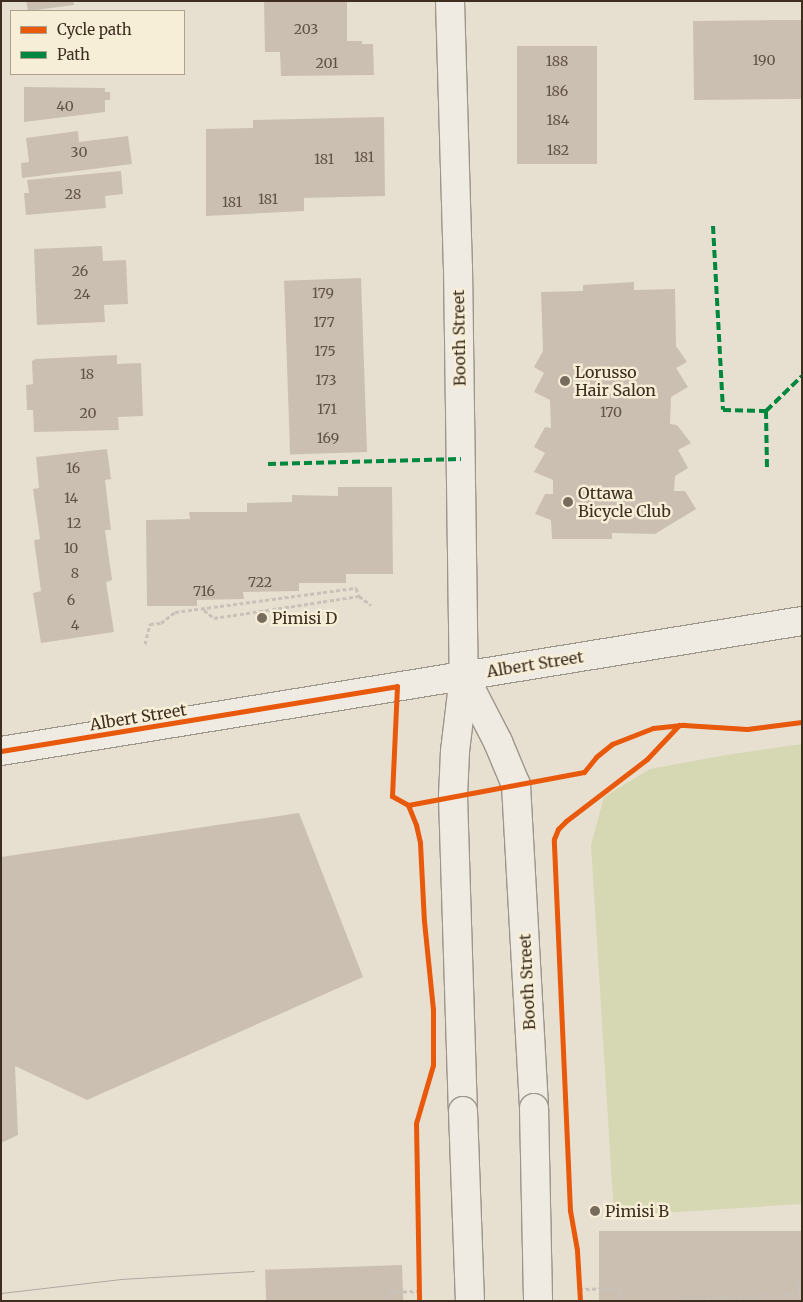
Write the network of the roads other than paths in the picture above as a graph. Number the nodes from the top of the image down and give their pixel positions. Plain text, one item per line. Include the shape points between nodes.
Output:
1 (450, 1) edge
2 (802, 621) edge
3 (464, 676) junction
4 (1, 751) edge
5 (470, 1301) edge
6 (538, 1301) edge

1 - 3 main road, Booth Street via 458,258
2 - 3 main road, Albert Street
3 - 4 main road, Albert Street
3 - 5 main road, Booth Street, bridge via 453,796
3 - 6 main road, Booth Street, bridge via 516,785 534,1108

